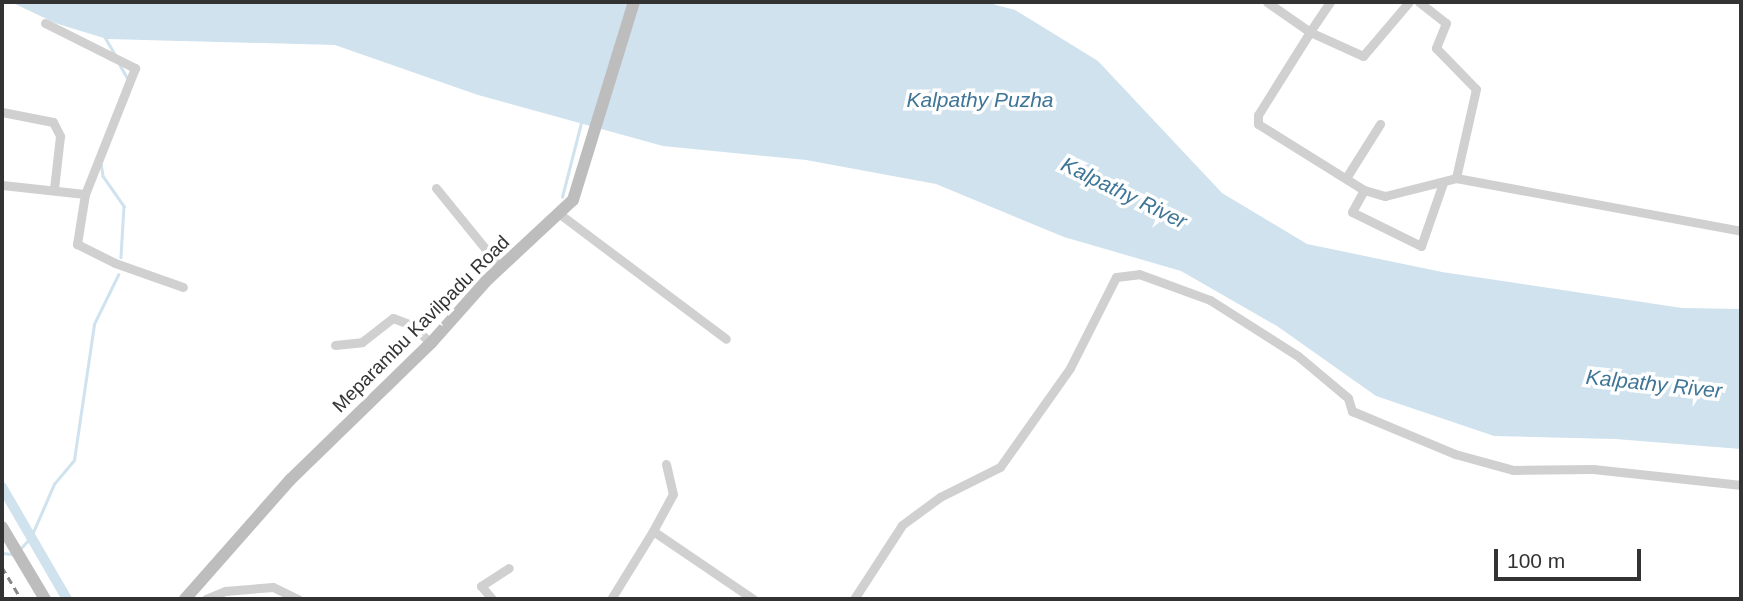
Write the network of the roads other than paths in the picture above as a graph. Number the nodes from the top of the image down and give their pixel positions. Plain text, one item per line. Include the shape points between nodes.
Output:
1 (634, 2) edge
2 (1267, 2) edge
3 (1330, 2) edge
4 (1409, 2) edge
5 (1419, 2) edge
6 (45, 23) dead end
7 (1310, 32) junction
8 (2, 112) edge
9 (1380, 124) dead end
10 (1346, 178) junction
11 (1456, 178) junction
12 (1443, 183) junction
13 (2, 185) edge
14 (436, 188) dead end
15 (54, 189) junction
16 (1364, 190) junction
17 (85, 194) junction
18 (561, 215) junction
19 (1741, 231) edge
20 (501, 268) junction
21 (183, 287) dead end
22 (726, 339) dead end
23 (431, 343) junction
24 (335, 345) dead end
25 (666, 464) dead end
26 (1741, 485) edge
27 (2, 527) edge
28 (653, 531) junction
29 (509, 568) dead end
30 (45, 599) edge
31 (185, 599) edge
32 (206, 599) edge
33 (298, 599) edge
34 (492, 599) edge
35 (611, 599) edge
36 (753, 599) edge
37 (854, 599) edge

1 - 18 main road, Meparambu Kavilpadu Road via 582,182
2 - 7 street
3 - 7 street
4 - 7 street via 1363,56
5 - 11 street via 1446,23 1436,48 1476,89
6 - 17 street via 135,68
7 - 10 street via 1258,115 1258,124
8 - 15 street via 53,122 60,136
9 - 10 street
10 - 16 street
11 - 12 street
11 - 19 street
12 - 16 street via 1385,196
12 - 16 street via 1421,246 1352,212
13 - 15 street
14 - 20 street
15 - 17 street
17 - 21 street via 77,243 114,263
18 - 20 main road, Meparambu Kavilpadu Road
18 - 22 street
20 - 23 main road, Meparambu Kavilpadu Road
23 - 24 street via 411,325 393,318 362,342
23 - 31 main road, Meparambu Kavilpadu Road via 290,480
25 - 28 street via 672,499
26 - 37 street via 1593,469 1513,470 1455,454 1352,411 1348,398 1298,356 1210,300 1139,274 1116,277 1070,368 1000,467 940,497 902,525
27 - 30 main road
28 - 35 street
28 - 36 street
29 - 34 street via 481,586
32 - 33 street via 225,591 274,587

